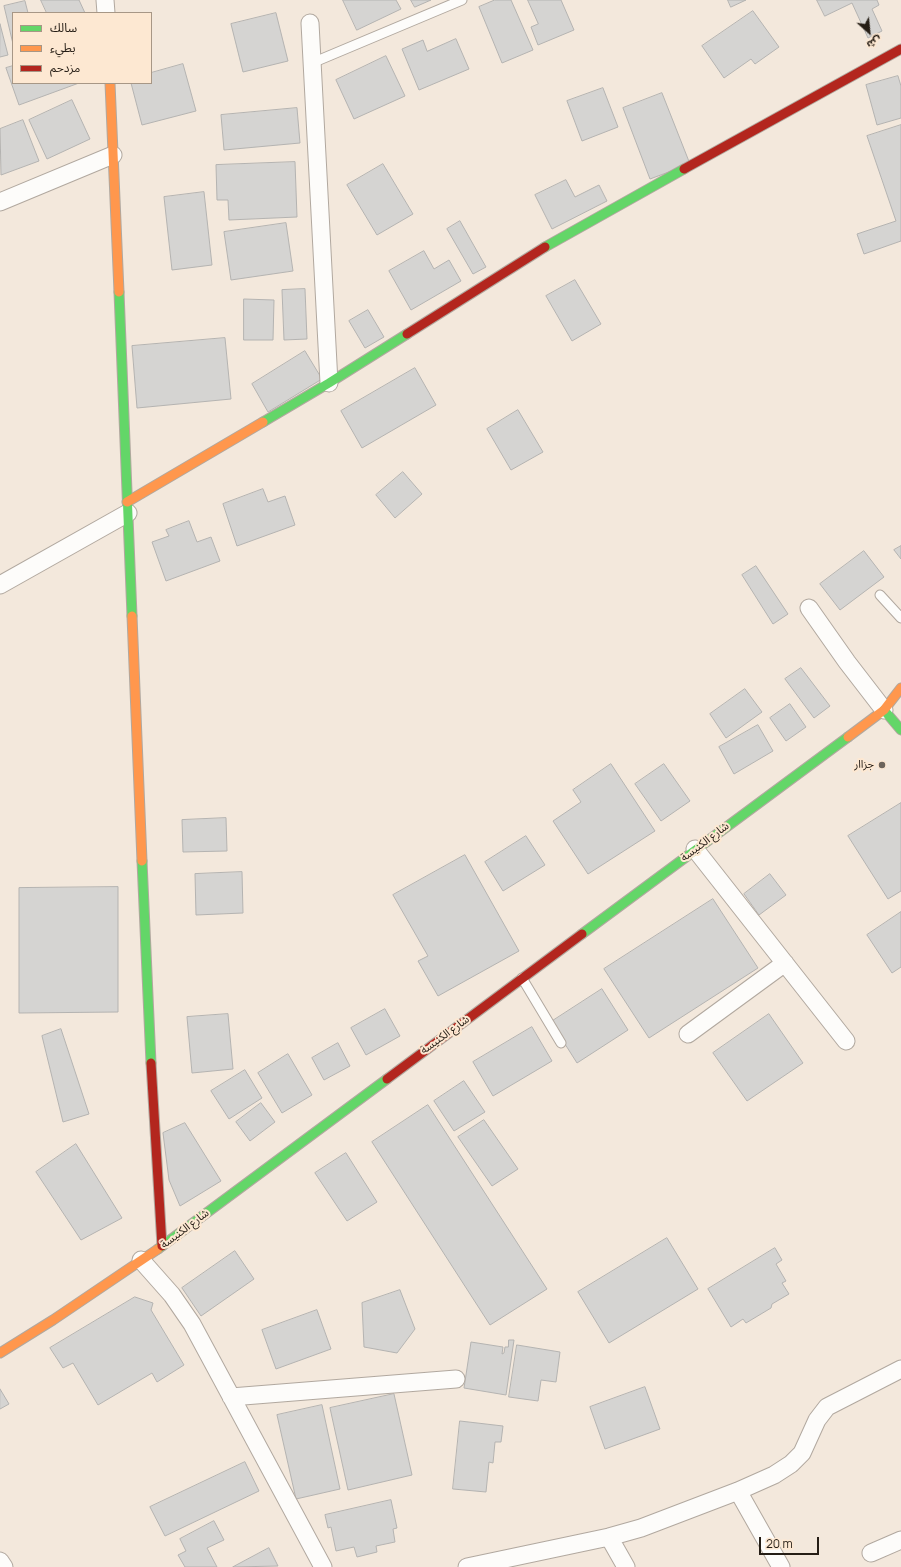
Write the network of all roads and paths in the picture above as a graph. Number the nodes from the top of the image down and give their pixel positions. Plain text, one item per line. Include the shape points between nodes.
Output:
1 (105, 0) edge
2 (462, 0) edge
3 (106, 12) edge
4 (310, 23) dead end
5 (901, 49) edge
6 (312, 63) junction
7 (110, 84) edge
8 (113, 155) junction
9 (0, 202) edge
10 (329, 383) junction
11 (128, 507) junction
12 (0, 585) edge
13 (880, 595) dead end
14 (809, 608) dead end
15 (901, 618) edge
16 (901, 688) edge
17 (884, 710) junction
18 (901, 730) edge
19 (695, 850) junction
20 (785, 963) junction
21 (522, 978) junction
22 (688, 1034) dead end
23 (846, 1041) dead end
24 (560, 1043) dead end
25 (162, 1246) junction
26 (141, 1260) junction
27 (0, 1352) edge
28 (901, 1369) edge
29 (456, 1379) dead end
30 (231, 1397) junction
31 (738, 1491) junction
32 (609, 1537) junction
33 (901, 1540) edge
34 (871, 1553) dead end
35 (0, 1561) edge
36 (4, 1567) edge
37 (323, 1567) edge
38 (467, 1567) edge
39 (626, 1567) edge
40 (780, 1567) edge

1 - 3 street
2 - 6 lane
4 - 6 street
5 - 10 street via 538,251
6 - 10 street
7 - 8 street
8 - 9 street
8 - 11 street
10 - 11 street
11 - 12 street
11 - 25 street via 149,1018
13 - 15 lane
14 - 17 street via 846,662
16 - 17 street, شارع الكنيسة
17 - 18 street
17 - 19 street, شارع الكنيسة
19 - 20 street
19 - 21 street, شارع الكنيسة
20 - 22 street
20 - 23 street
21 - 24 lane
21 - 25 street, شارع الكنيسة
25 - 26 street, شارع الكنيسة
26 - 27 street, شارع الكنيسة via 53,1320
26 - 30 street via 172,1295 192,1324
28 - 31 street via 827,1407 817,1420 802,1454 774,1475
29 - 30 street
30 - 37 street
31 - 32 street via 641,1528
31 - 40 street
32 - 38 street
32 - 39 street
33 - 34 street
35 - 36 street

